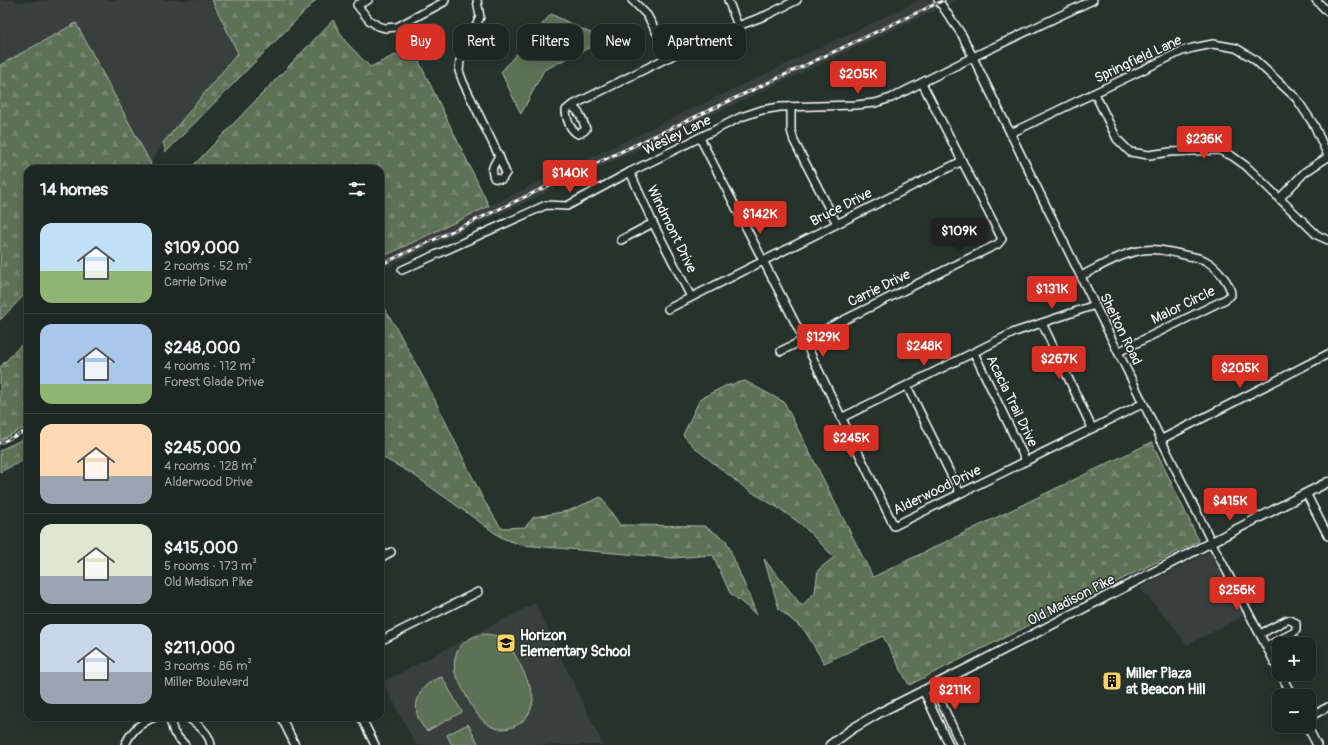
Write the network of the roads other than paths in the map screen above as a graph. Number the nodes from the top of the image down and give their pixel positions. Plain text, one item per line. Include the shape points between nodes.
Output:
1 (368, 0) edge
2 (445, 0) edge
3 (477, 0) edge
4 (632, 0) edge
5 (728, 0) edge
6 (797, 0) edge
7 (938, 0) edge
8 (1093, 0) edge
9 (1319, 1) edge
10 (356, 3) edge
11 (1328, 12) edge
12 (737, 24) edge
13 (744, 24) edge
14 (653, 26) edge
15 (973, 57) junction
16 (664, 60) edge
17 (922, 83) junction
18 (1095, 94) junction
19 (571, 106) dead end
20 (791, 107) junction
21 (1011, 134) junction
22 (700, 138) junction
23 (499, 156) dead end
24 (1328, 157) edge
25 (962, 161) junction
26 (630, 172) junction
27 (1279, 199) junction
28 (653, 223) junction
29 (837, 224) junction
30 (621, 240) dead end
31 (1328, 240) edge
32 (763, 261) junction
33 (402, 270) dead end
34 (1081, 276) junction
35 (692, 297) junction
36 (1095, 306) junction
37 (668, 308) dead end
38 (1042, 324) junction
39 (804, 340) junction
40 (781, 351) dead end
41 (1118, 352) junction
42 (974, 353) junction
43 (1328, 354) edge
44 (907, 386) junction
45 (1142, 404) junction
46 (841, 418) junction
47 (1092, 428) junction
48 (1160, 440) junction
49 (1026, 461) junction
50 (1328, 482) edge
51 (960, 493) junction
52 (1306, 493) junction
53 (1328, 536) edge
54 (1212, 542) junction
55 (391, 552) dead end
56 (384, 556) edge
57 (478, 592) dead end
58 (1260, 634) junction
59 (384, 639) edge
60 (1266, 646) junction
61 (1272, 658) edge
62 (933, 685) junction
63 (922, 690) junction
64 (1328, 707) edge
65 (1316, 713) edge
66 (145, 721) edge
67 (170, 721) edge
68 (194, 721) edge
69 (283, 721) edge
70 (363, 721) edge
71 (1311, 733) edge
72 (960, 743) edge
73 (127, 744) edge
74 (185, 745) edge
75 (211, 745) edge
76 (295, 745) edge
77 (375, 745) edge
78 (830, 745) edge
79 (949, 745) edge
80 (1317, 745) edge

1 - 10 street
2 - 10 street via 397,27 385,28 369,20
3 - 23 street via 480,17 460,61 459,71
4 - 14 street via 643,9
5 - 12 street
6 - 13 street via 767,16
7 - 15 street, Shelton Road via 962,35
8 - 15 street, Wesley Lane
9 - 11 street
15 - 17 street, Wesley Lane
15 - 21 street, Shelton Road
16 - 19 street
17 - 20 street, Wesley Lane via 875,103
17 - 25 street, Carrie Drive
18 - 21 street, Springfield Lane
18 - 24 street, Springfield Lane via 1192,48 1213,44 1236,48 1254,59 1296,98 1314,125
18 - 27 street via 1117,139 1130,152 1149,155 1219,150 1246,166
20 - 22 street, Wesley Lane via 762,110 741,117
20 - 29 street via 791,130 794,141
21 - 34 street, Shelton Road
22 - 26 street, Wesley Lane
22 - 32 street, Alderwood Drive
24 - 27 street via 1305,172
25 - 29 street, Bruce Drive
25 - 39 street, Carrie Drive via 1002,239 998,244
26 - 28 street, Windmont Drive
26 - 33 street, Wesley Lane via 567,206 546,205
27 - 31 street via 1317,235
28 - 30 street
28 - 35 street, Windmont Drive
29 - 32 street, Bruce Drive
32 - 35 street, Bruce Drive
32 - 39 street, Alderwood Drive
34 - 36 street, Shelton Road
34 - 41 street, Malor Circle via 1136,251 1152,249 1205,260 1219,271 1231,289 1231,295 1226,299
35 - 37 street, Bruce Drive
36 - 38 street
36 - 41 street, Shelton Road
38 - 42 street via 1015,332
38 - 47 street
39 - 40 street, Carrie Drive
39 - 46 street, Alderwood Drive
41 - 45 street, Shelton Road
42 - 44 street
42 - 49 street, Acacia Trail Drive
43 - 48 street
44 - 46 street
44 - 51 street
45 - 47 street, Alderwood Drive
45 - 48 street, Shelton Road
46 - 51 street, Alderwood Drive via 894,526
47 - 49 street, Alderwood Drive
48 - 54 street, Shelton Road
49 - 51 street, Alderwood Drive
50 - 52 main road, Old Madison Pike
52 - 53 street
52 - 54 main road, Old Madison Pike
54 - 58 street, Shelton Road
54 - 62 main road, Old Madison Pike
55 - 56 street
57 - 59 street
58 - 60 street, Shelton Road
58 - 60 street via 1287,620 1296,623 1297,627 1293,633
60 - 61 street, Shelton Road
62 - 63 main road, Old Madison Pike
62 - 72 street
63 - 78 main road, Old Madison Pike via 857,726
63 - 79 street
64 - 65 street
66 - 73 street via 138,726
67 - 74 street via 174,733
68 - 75 street via 203,729
69 - 76 street
70 - 77 street
71 - 80 street
72 - 79 street

